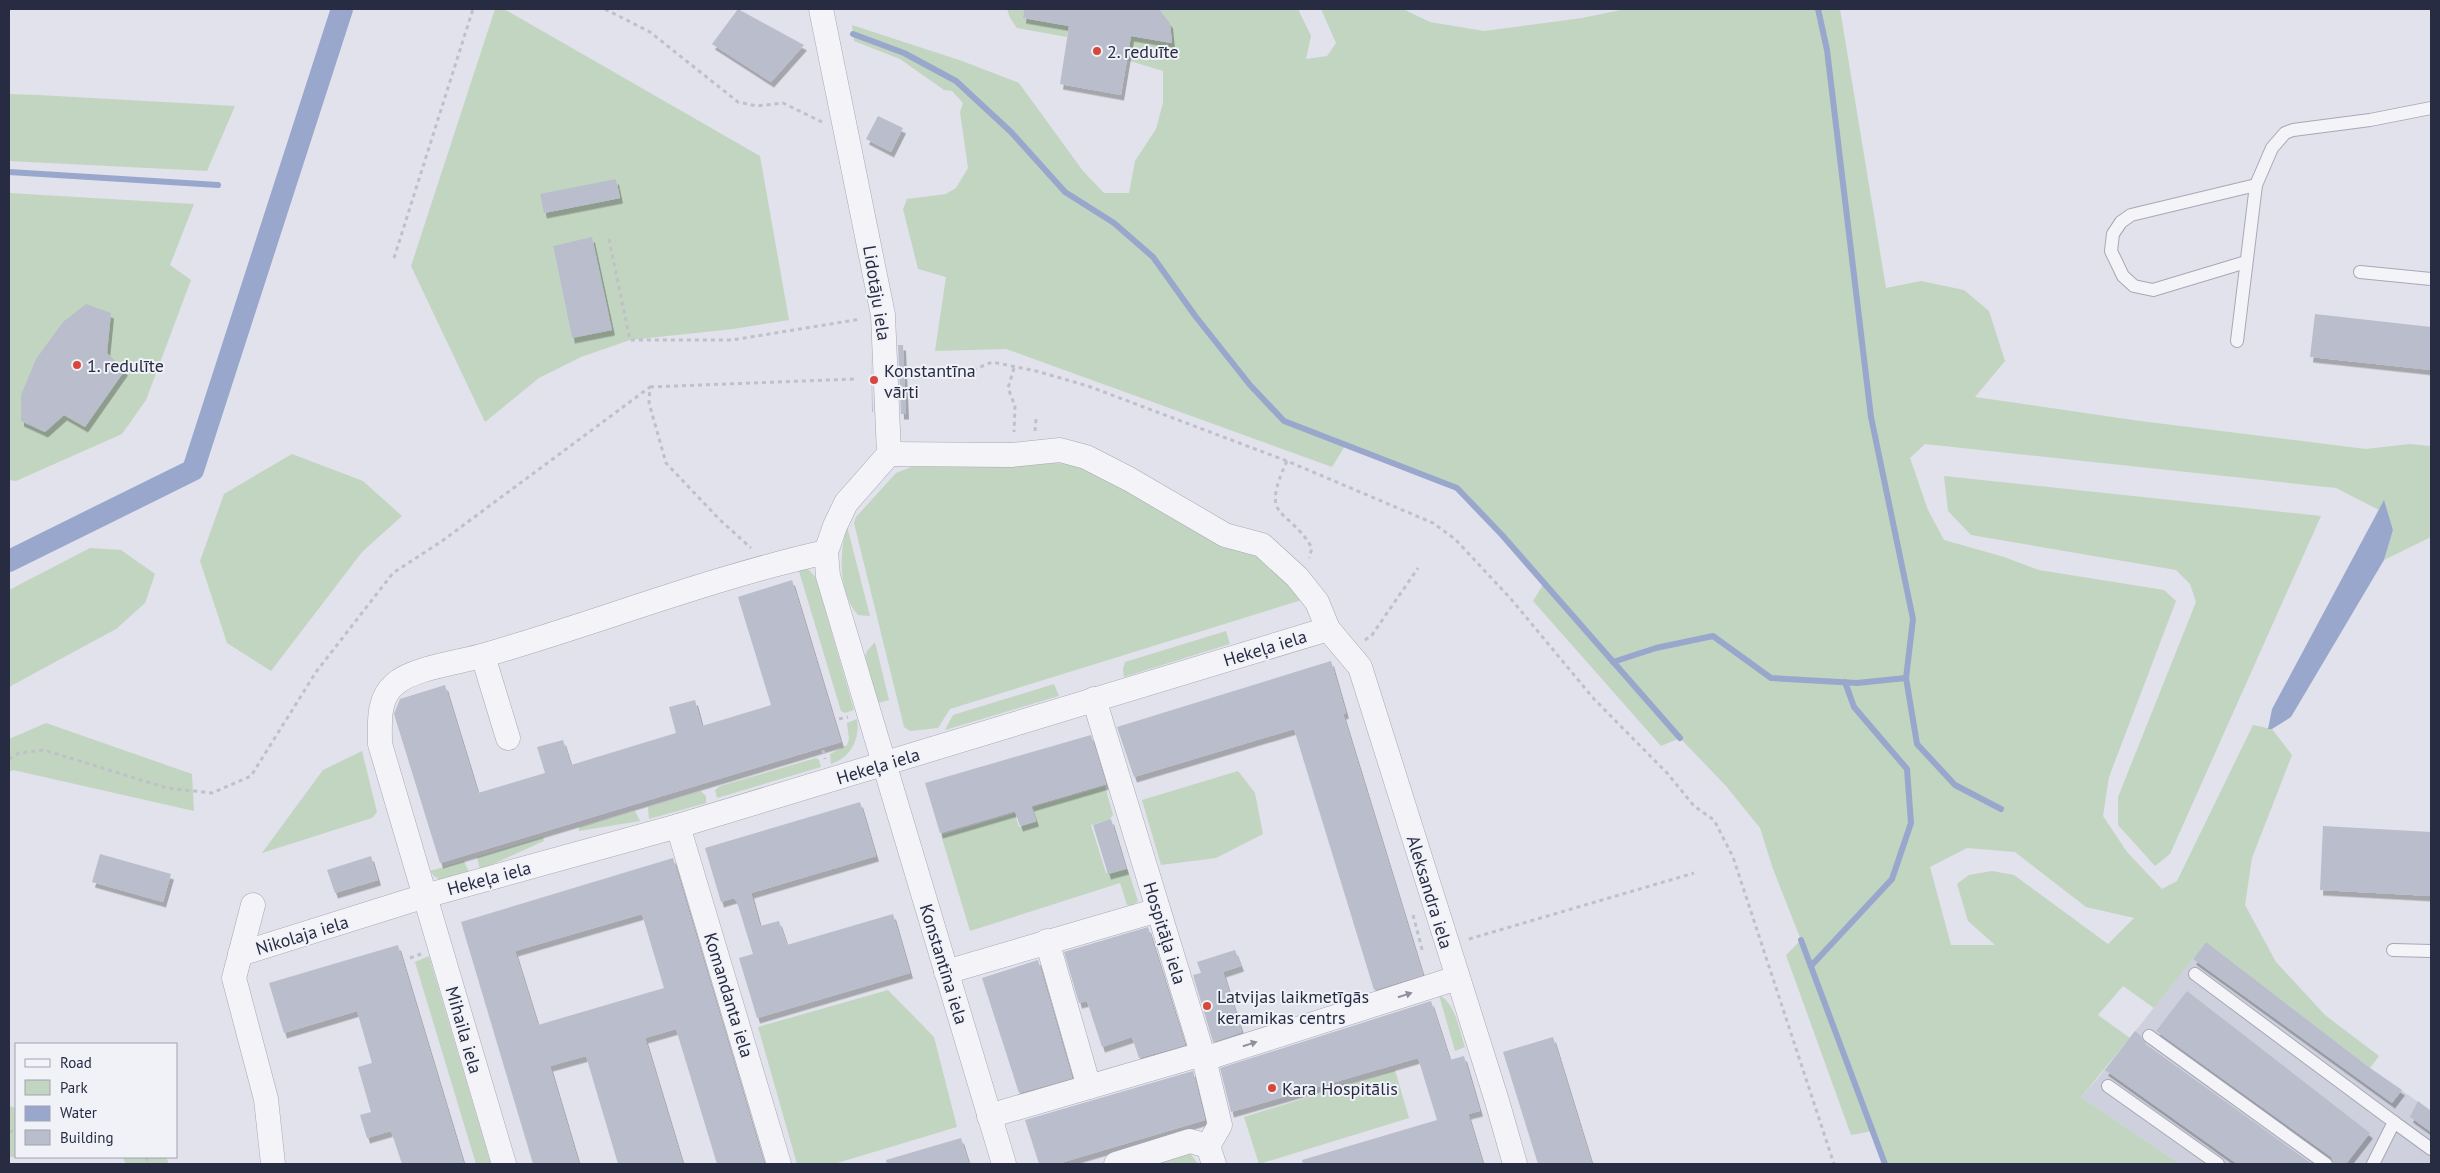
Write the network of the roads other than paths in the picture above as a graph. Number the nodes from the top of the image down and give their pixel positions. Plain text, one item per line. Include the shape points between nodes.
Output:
1 (822, 9) edge
2 (2431, 108) edge
3 (2256, 185) junction
4 (2246, 262) junction
5 (2360, 272) dead end
6 (2431, 279) edge
7 (2237, 341) dead end
8 (889, 454) junction
9 (826, 552) junction
10 (1328, 629) junction
11 (483, 656) junction
12 (1094, 699) junction
13 (508, 738) dead end
14 (883, 764) junction
15 (678, 826) junction
16 (425, 896) junction
17 (253, 905) dead end
18 (1158, 910) junction
19 (1047, 941) junction
20 (2393, 950) dead end
21 (2431, 951) edge
22 (240, 954) junction
23 (946, 972) junction
24 (2195, 974) dead end
25 (1457, 978) junction
26 (2149, 1036) dead end
27 (1203, 1057) junction
28 (1089, 1086) junction
29 (2108, 1086) dead end
30 (990, 1116) junction
31 (2394, 1122) junction
32 (2431, 1149) edge
33 (1211, 1155) edge
34 (273, 1164) edge
35 (504, 1164) edge
36 (779, 1164) edge
37 (1004, 1164) edge
38 (1116, 1164) edge
39 (1515, 1164) edge
40 (2218, 1164) edge
41 (2326, 1164) edge
42 (2373, 1164) edge

1 - 8 street, Lidotāju iela via 883,315
2 - 3 lane via 2285,132 2272,148
3 - 4 lane
3 - 4 lane via 2131,215 2113,234 2111,250 2123,276 2134,286 2153,290
4 - 7 lane
5 - 6 lane
8 - 9 street via 846,503
8 - 10 street via 1011,455 1060,450 1086,458 1225,535 1262,545 1297,577 1318,602
9 - 11 street, Mihaila iela via 770,565
9 - 14 street via 828,576
10 - 12 street, Hekeļa iela
10 - 25 street, Aleksandra iela via 1360,667
11 - 13 street
11 - 16 street, Mihaila iela via 425,669 395,684 380,708 380,744
12 - 14 street, Hekeļa iela
12 - 18 street, Hospitāļa iela
14 - 15 street, Hekeļa iela
14 - 23 street, Konstantīna iela
15 - 16 street, Hekeļa iela
15 - 36 street, Komandanta iela
16 - 22 street, Nikolaja iela
16 - 35 street, Mihaila iela
17 - 22 street
18 - 19 street
18 - 27 street, Hospitāļa iela
19 - 23 street
19 - 28 street
20 - 21 lane
22 - 34 street, Nikolaja iela via 234,978 266,1099
23 - 30 street, Konstantīna iela
24 - 31 lane
27 -> 25 street
25 - 39 street, Aleksandra iela
26 - 41 lane
27 - 28 street
27 - 33 street, Hospitāļa iela via 1220,1125
28 - 30 street
29 - 40 lane
30 - 37 street, Konstantīna iela
31 - 32 lane
31 - 42 lane
33 - 38 street via 1190,1141

